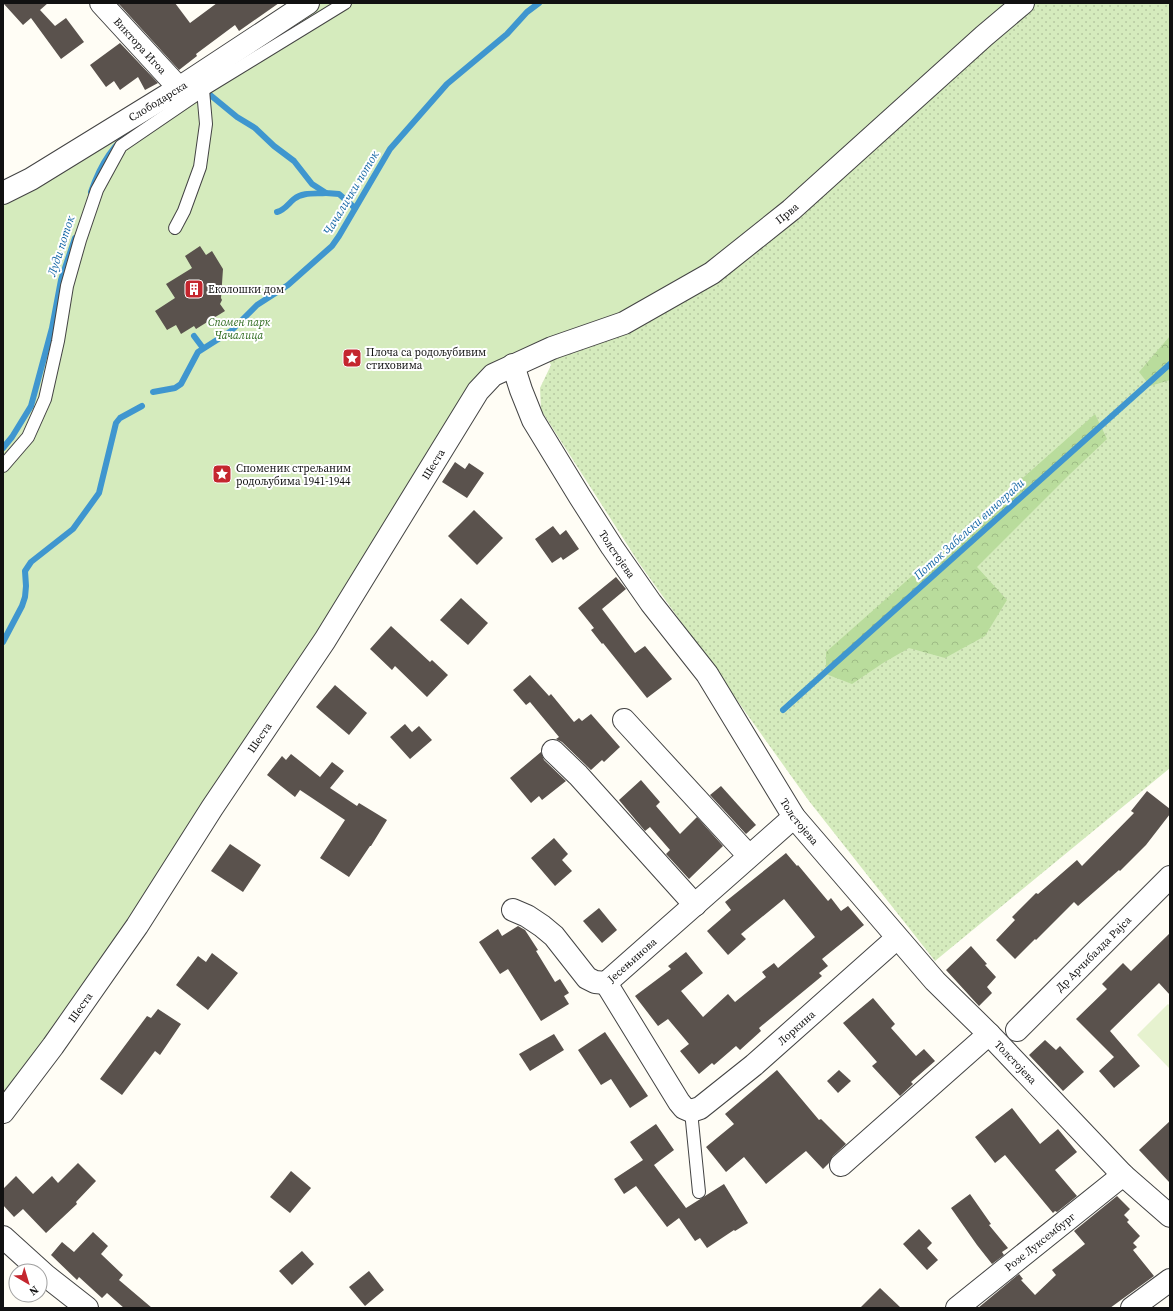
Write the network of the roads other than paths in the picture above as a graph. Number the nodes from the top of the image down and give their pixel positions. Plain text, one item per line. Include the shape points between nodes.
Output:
1 (308, 3) edge
2 (345, 3) edge
3 (1023, 3) edge
4 (106, 5) edge
5 (179, 88) junction
6 (203, 90) junction
7 (3, 192) edge
8 (175, 228) dead end
9 (513, 365) junction
10 (3, 466) edge
11 (624, 720) dead end
12 (553, 751) dead end
13 (794, 817) junction
14 (749, 856) junction
15 (1170, 877) edge
16 (695, 905) junction
17 (513, 910) dead end
18 (897, 938) junction
19 (606, 983) junction
20 (1017, 1030) dead end
21 (989, 1034) junction
22 (691, 1111) junction
23 (3, 1112) edge
24 (841, 1165) dead end
25 (1123, 1175) junction
26 (699, 1192) dead end
27 (1170, 1216) edge
28 (3, 1237) edge
29 (1170, 1280) edge
30 (87, 1308) edge
31 (957, 1308) edge
32 (1132, 1308) edge

1 - 5 street, Слободарска
2 - 6 lane
3 - 9 street, Прва via 791,210 712,273 624,324 552,348
4 - 5 street, Виктора Игоа
5 - 7 street, Слободарска via 31,179
6 - 8 lane via 206,124 200,167
6 - 10 lane via 121,146 101,181 67,286 45,399 28,437
9 - 13 street, Толстојева via 533,420 580,497 647,596 707,674
9 - 23 street, Шеста via 493,375 478,391 325,640 212,808 137,926 54,1046
11 - 14 street
12 - 16 street via 578,775
13 - 14 street, Јесењинова
13 - 18 street, Толстојева
14 - 16 street, Јесењинова
15 - 20 street, Др Арчибалда Рајса
16 - 19 street, Јесењинова
17 - 19 street, Јесењинова via 528,916 554,936 587,978
18 - 21 street, Толстојева via 935,981
18 - 22 street, Лоркина via 754,1065 700,1108
19 - 22 street via 679,1102
21 - 24 street
21 - 25 street, Толстојева
22 - 26 lane
25 - 27 street, Толстојева
25 - 31 street, Розе Луксембург
28 - 30 street
29 - 32 street

